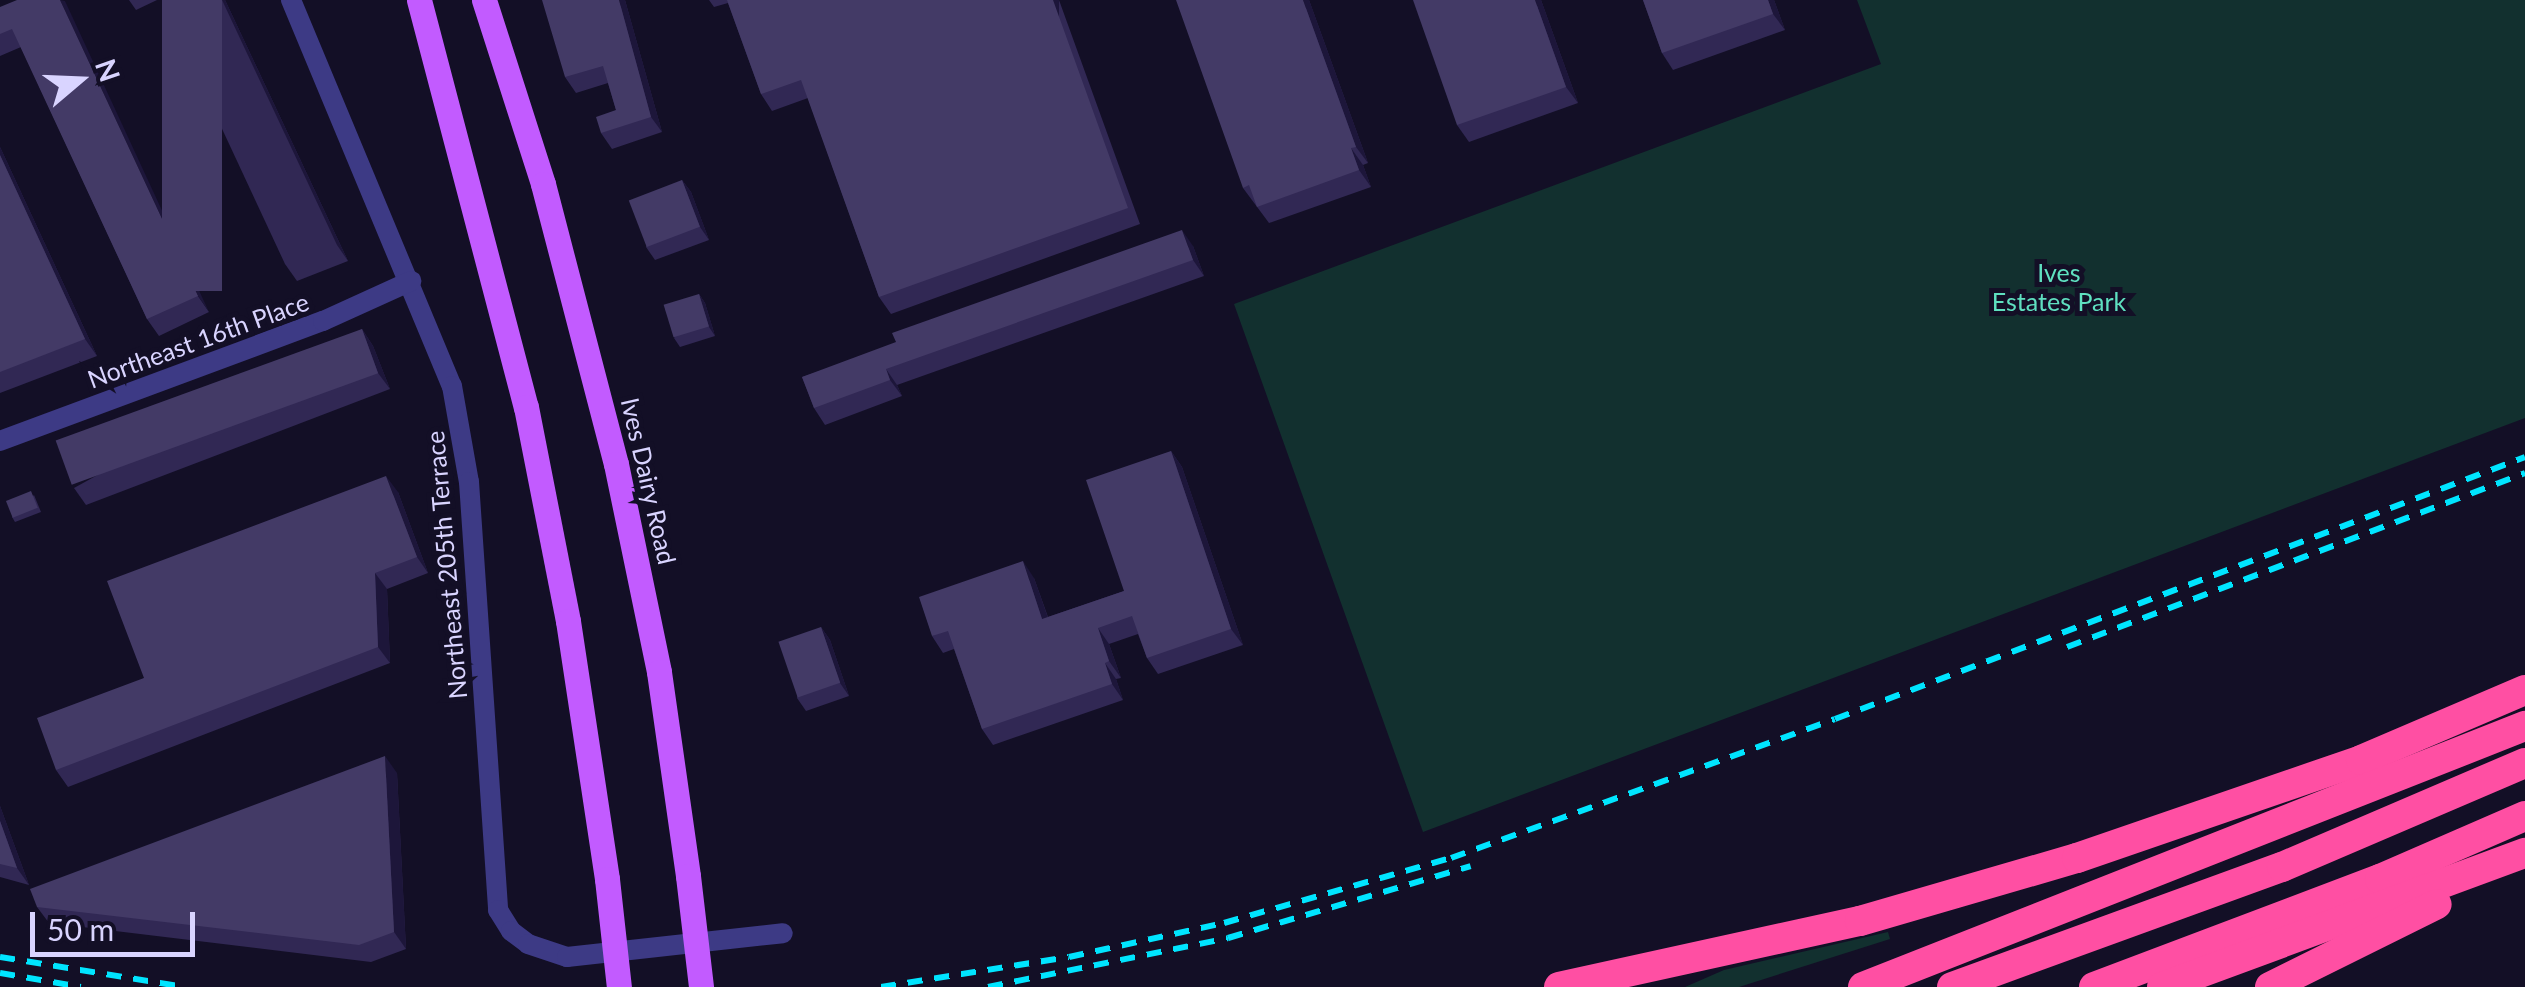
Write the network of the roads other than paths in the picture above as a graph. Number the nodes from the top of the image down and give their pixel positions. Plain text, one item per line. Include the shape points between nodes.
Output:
1 (291, 0) edge
2 (419, 0) edge
3 (484, 0) edge
4 (411, 281) junction
5 (0, 441) edge
6 (2525, 690) edge
7 (2525, 726) edge
8 (2525, 763) edge
9 (2525, 816) edge
10 (2525, 856) edge
11 (783, 932) dead end
12 (619, 987) edge
13 (701, 987) edge
14 (1559, 987) edge
15 (1863, 987) edge
16 (1952, 987) edge
17 (2094, 987) edge
18 (2162, 987) edge
19 (2270, 987) edge

1 - 4 street, Northeast 205th Terrace
2 - 12 main road, bridge via 526,407 568,621
3 - 13 main road, Ives Dairy Road, bridge via 543,184 616,464 659,672
4 - 5 street, Northeast 16th Place via 323,321
4 - 11 street, Northeast 205th Terrace via 452,386 469,482 498,910 511,931 567,957
6 - 14 highway via 2361,760 2058,864 1860,920
7 - 15 highway
8 - 16 highway via 2282,867
9 - 17 highway via 2380,879
10 - 18 highway
10 - 19 highway

